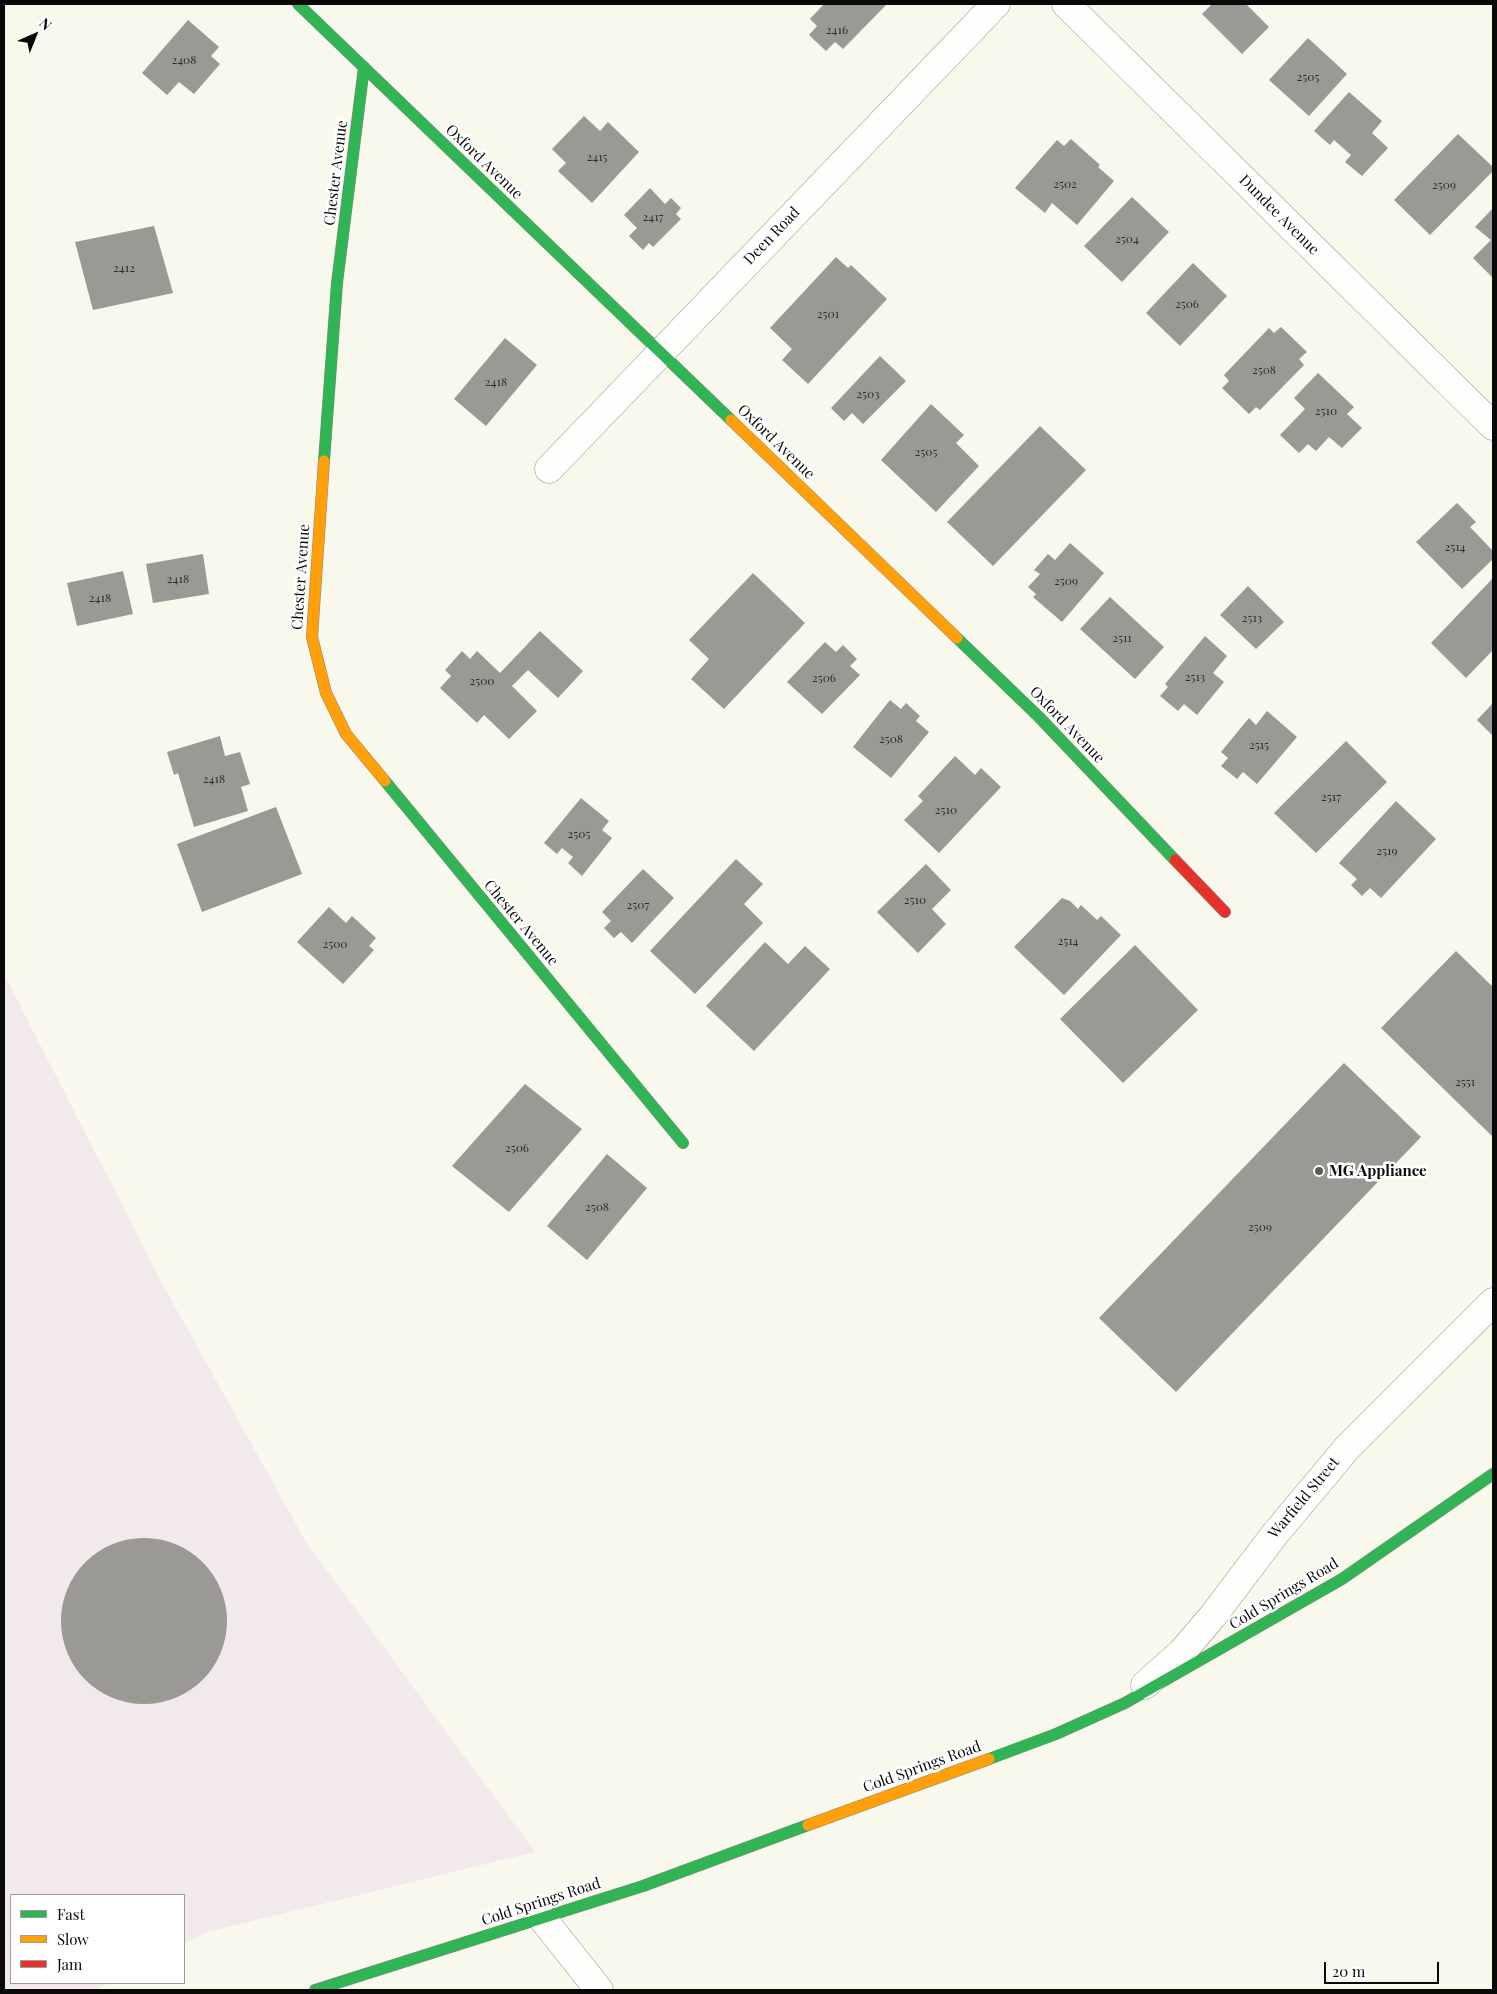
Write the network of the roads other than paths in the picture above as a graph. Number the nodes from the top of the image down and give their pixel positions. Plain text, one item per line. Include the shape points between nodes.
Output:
1 (298, 4) edge
2 (996, 4) edge
3 (1066, 4) edge
4 (364, 68) junction
5 (661, 352) junction
6 (1493, 426) edge
7 (549, 468) dead end
8 (1225, 912) dead end
9 (683, 1143) dead end
10 (1493, 1302) edge
11 (1493, 1474) edge
12 (1125, 1703) junction
13 (542, 1918) junction
14 (315, 1990) edge
15 (599, 1990) edge

1 - 4 street, Oxford Avenue
2 - 5 street, Deen Road
3 - 6 street, Dundee Avenue
4 - 5 street, Oxford Avenue
4 - 9 street, Chester Avenue via 337,284 312,637 326,693 346,734
5 - 7 street, Deen Road
5 - 8 street, Oxford Avenue via 1039,717
10 - 12 street, Warfield Street via 1347,1448 1182,1652
11 - 12 street, Cold Springs Road via 1342,1579
12 - 13 street, Cold Springs Road via 1056,1734 642,1886
13 - 14 street, Cold Springs Road
13 - 15 street

